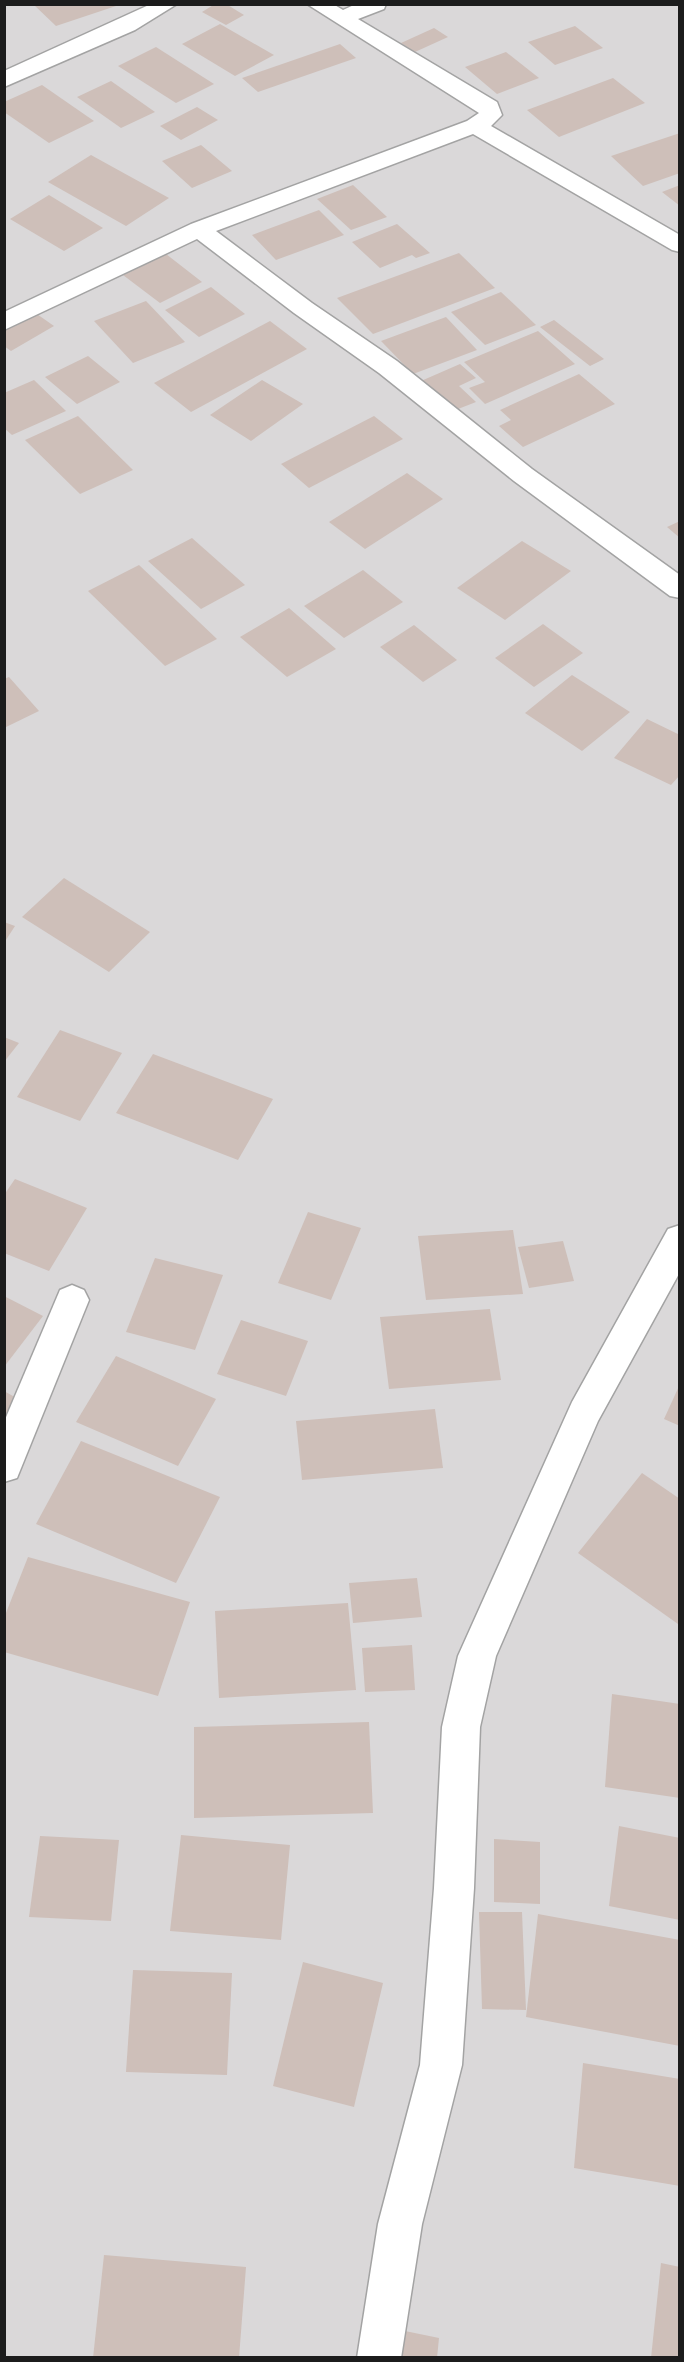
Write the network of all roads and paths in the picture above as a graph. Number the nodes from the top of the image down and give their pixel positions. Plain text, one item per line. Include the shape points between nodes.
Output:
1 (167, 4) edge
2 (317, 4) edge
3 (376, 4) edge
4 (343, 18) junction
5 (4, 80) edge
6 (475, 126) junction
7 (199, 229) junction
8 (680, 245) edge
9 (4, 322) edge
10 (680, 589) edge
11 (680, 1239) edge
12 (72, 1300) dead end
13 (4, 1466) edge
14 (379, 2358) edge

1 - 5 street via 147,17 41,59
2 - 4 street
3 - 4 street
4 - 6 street via 489,107 491,115
6 - 7 street
6 - 8 street
7 - 9 street
7 - 10 street
11 - 14 street via 584,1413 477,1656 461,1727 441,2065 400,2224
12 - 13 street

